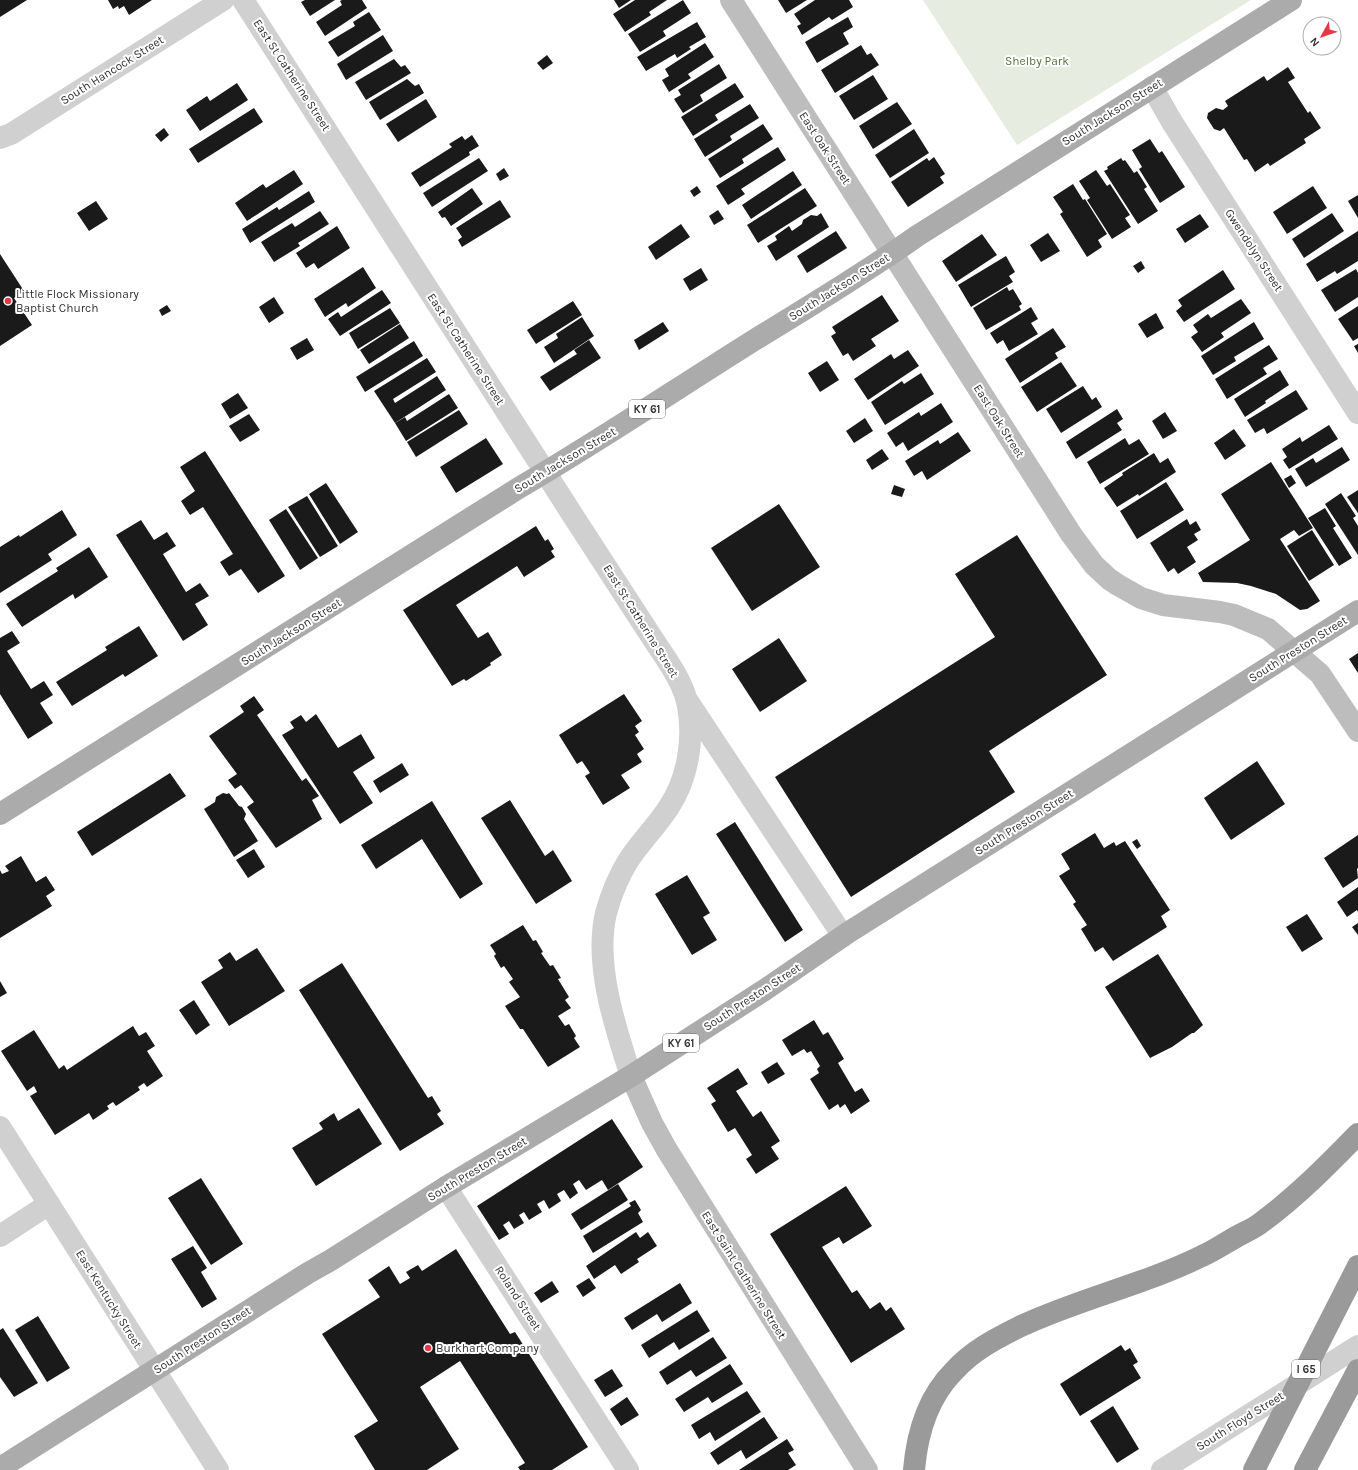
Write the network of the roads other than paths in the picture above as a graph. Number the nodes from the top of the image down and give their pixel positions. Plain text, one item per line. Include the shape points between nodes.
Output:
1 (223, 0) edge
2 (243, 0) edge
3 (731, 0) edge
4 (1291, 0) edge
5 (1152, 87) junction
6 (0, 138) edge
7 (892, 253) junction
8 (1358, 413) edge
9 (545, 473) junction
10 (1358, 611) edge
11 (1294, 651) junction
12 (686, 698) junction
13 (1358, 731) edge
14 (0, 814) edge
15 (843, 936) junction
16 (631, 1076) junction
17 (0, 1127) edge
18 (1358, 1134) edge
19 (446, 1187) junction
20 (49, 1204) junction
21 (0, 1236) edge
22 (1358, 1267) edge
23 (1358, 1346) edge
24 (155, 1370) junction
25 (1358, 1370) edge
26 (0, 1468) edge
27 (218, 1470) edge
28 (628, 1470) edge
29 (867, 1470) edge
30 (914, 1470) edge
31 (1162, 1470) edge
32 (1254, 1470) edge
33 (1306, 1470) edge

1 - 6 street, South Hancock Street via 11,134
2 - 9 street, East St Catherine Street
3 - 7 main road, East Oak Street
4 - 5 main road, South Jackson Street / KY 61
5 - 7 main road, South Jackson Street / KY 61
5 - 8 street, Gwendolyn Street
7 - 9 main road, South Jackson Street / KY 61 via 869,270
7 - 11 main road, East Oak Street via 1071,534 1094,565 1118,585 1141,598 1163,605 1234,615 1268,629
9 - 12 street, East St Catherine Street via 674,673
9 - 14 main road, South Jackson Street / KY 61
10 - 11 main road, South Preston Street / KY 61
11 - 13 main road, East Oak Street via 1320,674
11 - 15 main road, South Preston Street / KY 61
12 - 15 street, East St Catherine Street
12 - 16 street, East St Catherine Street via 690,745 681,784 668,809 622,871 604,922 602,949 605,975
15 - 16 main road, South Preston Street / KY 61
16 - 19 main road, South Preston Street / KY 61
16 - 29 main road, East Saint Catherine Street via 667,1150
17 - 20 street, East Kentucky Street
18 - 30 highway via 1320,1174 1262,1222 1203,1256 1163,1274 1046,1314 993,1340 970,1356 953,1371 928,1409 920,1431
19 - 24 main road, South Preston Street / KY 61
19 - 28 street, Roland Street
20 - 21 street
20 - 24 street, East Kentucky Street
22 - 32 highway, I 65
23 - 31 street, South Floyd Street
24 - 26 main road, South Preston Street / KY 61
24 - 27 street, East Kentucky Street
25 - 33 highway

